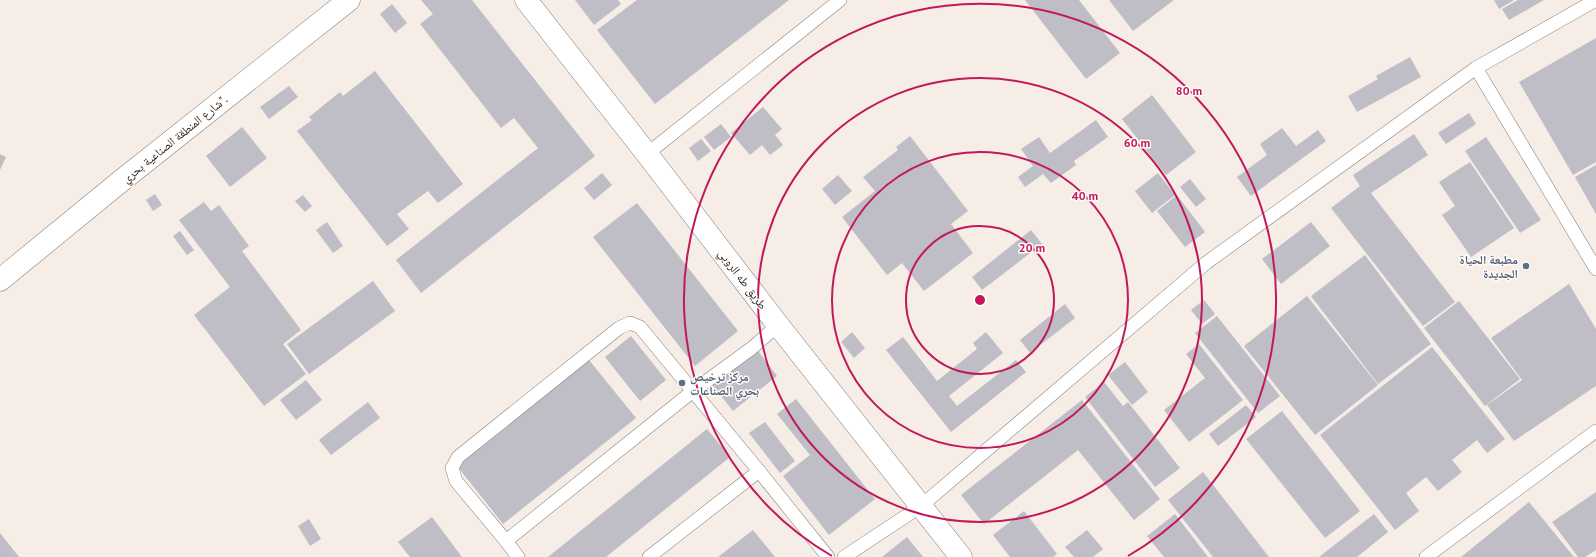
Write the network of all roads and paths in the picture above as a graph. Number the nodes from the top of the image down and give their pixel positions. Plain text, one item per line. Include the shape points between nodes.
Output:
1 (349, 0) edge
2 (526, 0) edge
3 (840, 0) edge
4 (1596, 0) edge
5 (1476, 68) junction
6 (647, 154) junction
7 (1596, 269) edge
8 (0, 280) edge
9 (778, 325) junction
10 (693, 391) junction
11 (1596, 431) edge
12 (759, 471) junction
13 (921, 506) junction
14 (506, 541) junction
15 (518, 557) edge
16 (650, 557) edge
17 (828, 557) edge
18 (844, 557) edge
19 (961, 557) edge
20 (1426, 557) edge

1 - 8 street, شارع المنطقة الصناعية بحري".
2 - 6 street, طريق طه الروبي
3 - 6 lane
4 - 5 lane
5 - 7 lane
5 - 13 lane via 1206,262
6 - 9 street, طريق طه الروبي
9 - 10 lane via 752,348
9 - 13 street, طريق طه الروبي
10 - 12 lane
10 - 14 lane
10 - 14 lane via 640,327 630,323 619,328 464,452 452,468 456,481
11 - 20 lane
12 - 16 lane
12 - 17 lane
13 - 18 lane
13 - 19 street, طريق طه الروبي
14 - 15 lane

